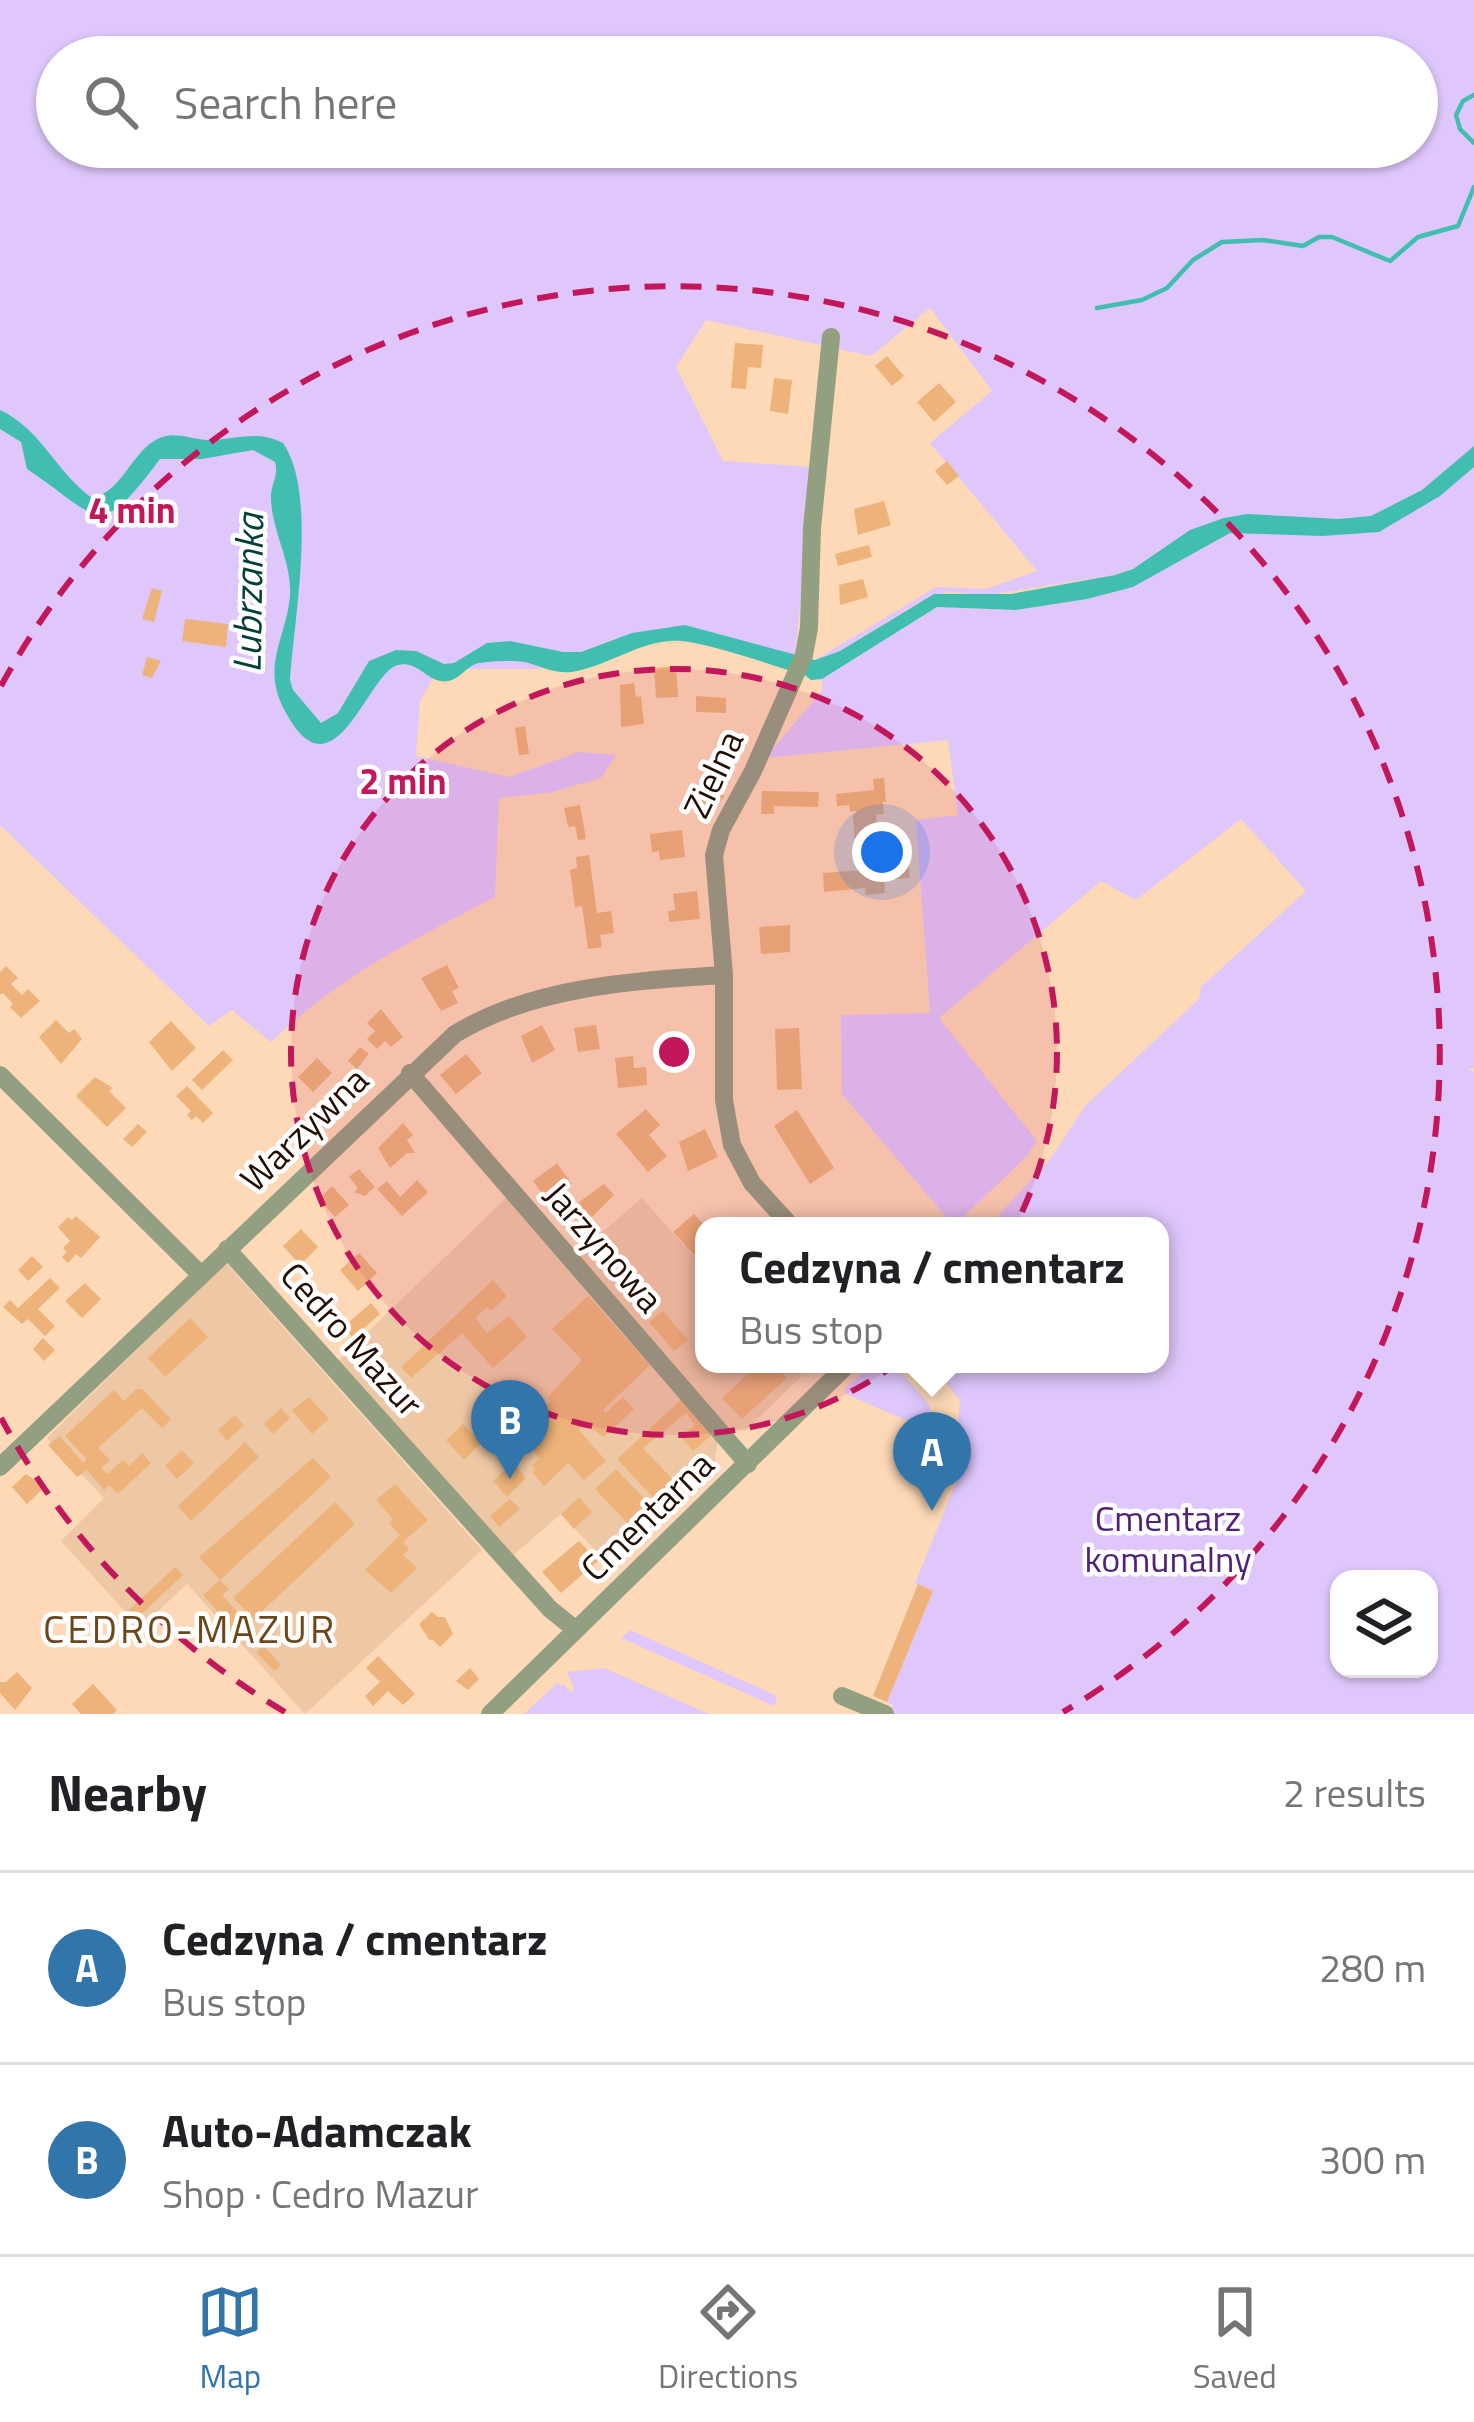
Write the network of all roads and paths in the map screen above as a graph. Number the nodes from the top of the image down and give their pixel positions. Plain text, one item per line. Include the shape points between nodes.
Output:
1 (831, 337) dead end
2 (724, 975) junction
3 (410, 1073) junction
4 (0, 1075) edge
5 (783, 1217) edge
6 (227, 1249) junction
7 (200, 1274) junction
8 (839, 1373) edge
9 (748, 1464) junction
10 (0, 1467) edge
11 (575, 1630) junction
12 (842, 1696) dead end
13 (490, 1714) edge
14 (885, 1714) edge

1 - 2 street, Zielna via 804,655 714,854
2 - 3 street, Warzywna via 578,990 507,1007 455,1034
2 - 5 street, Zielna via 732,1145
3 - 6 street, Warzywna
3 - 9 street, Jarzynowa
4 - 7 street
6 - 7 street, Warzywna
6 - 11 street, Cedro Mazur
7 - 10 street, Warzywna
8 - 9 street, Cmentarna
9 - 11 street, Cmentarna
11 - 13 street, Cmentarna
12 - 14 street

